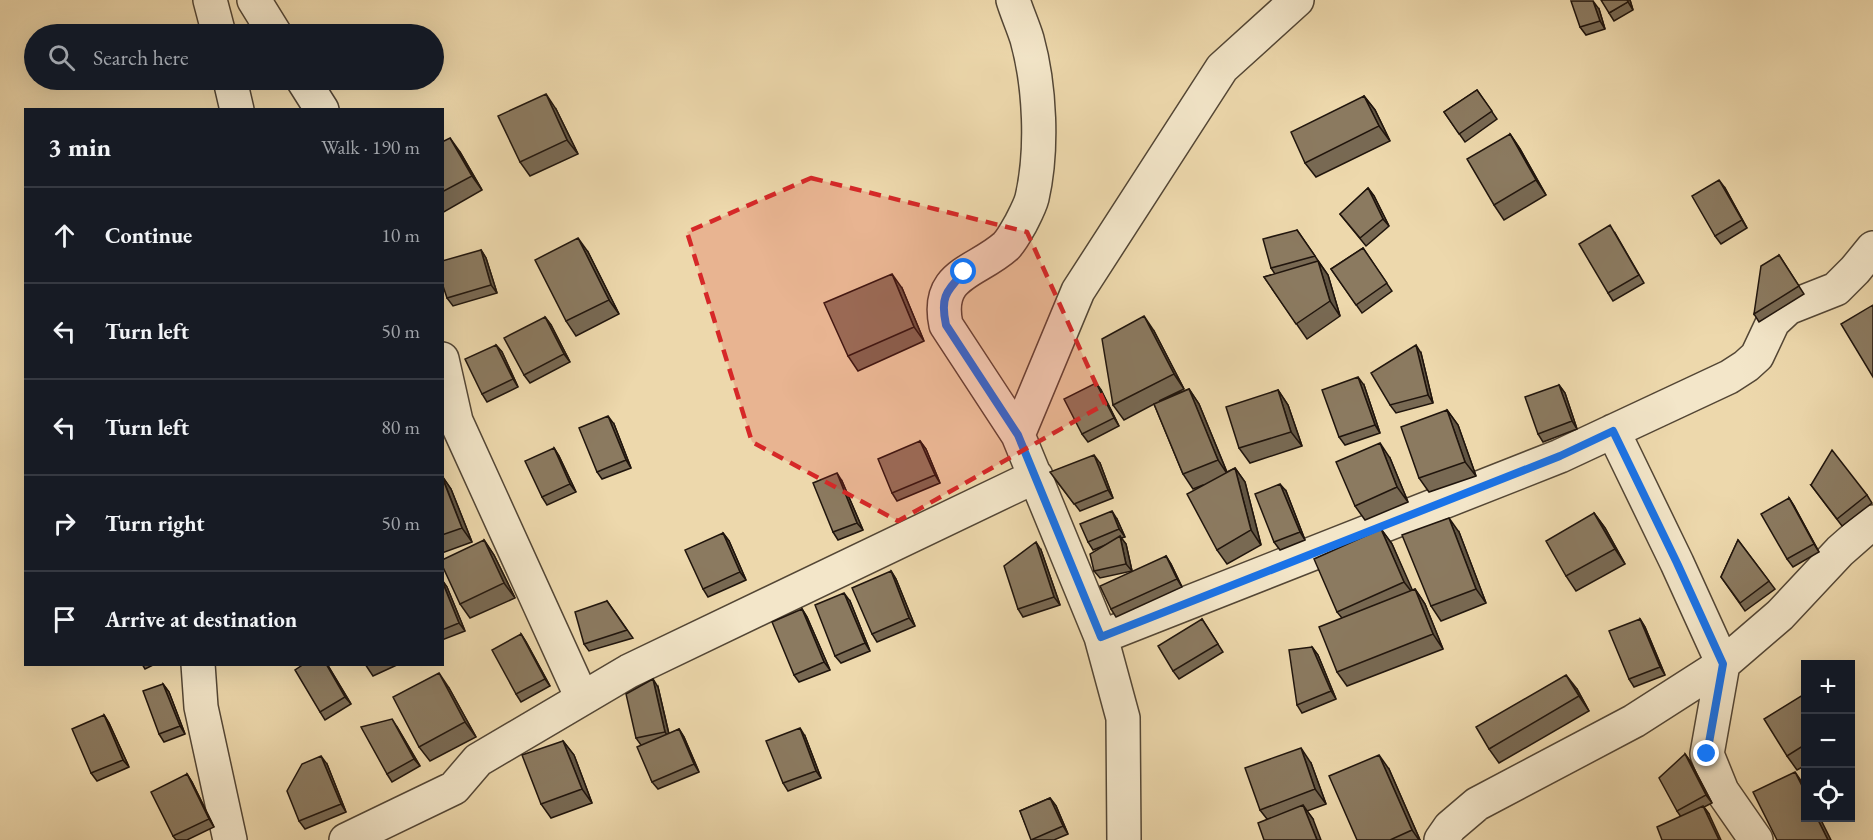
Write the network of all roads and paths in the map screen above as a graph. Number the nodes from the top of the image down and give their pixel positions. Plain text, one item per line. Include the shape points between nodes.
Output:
1 (210, 0) edge
2 (254, 0) edge
3 (1013, 0) edge
4 (1297, 0) edge
5 (216, 24) edge
6 (269, 24) edge
7 (232, 90) edge
8 (309, 90) edge
9 (237, 108) edge
10 (321, 108) edge
11 (1873, 248) edge
12 (444, 368) edge
13 (1613, 431) junction
14 (1018, 435) junction
15 (1035, 476) junction
16 (1873, 522) edge
17 (1101, 637) junction
18 (1723, 664) junction
19 (198, 666) edge
20 (582, 698) junction
21 (230, 840) edge
22 (346, 840) edge
23 (1124, 840) edge
24 (1442, 840) edge
25 (1756, 840) edge

1 - 5 street
2 - 6 street
3 - 14 street via 1027,39 1038,99 1038,154 1032,200 1008,244 964,272 946,292 943,310 946,325
4 - 14 street via 1222,68 1078,291
7 - 9 street
8 - 10 street
11 - 13 street via 1836,289 1788,308 1773,322 1757,356 1746,366
12 - 20 street via 456,421
13 - 17 street via 1560,456
13 - 18 street
14 - 15 street
15 - 17 street
15 - 20 street via 629,671
16 - 18 street via 1780,615
17 - 23 street via 1123,718
18 - 24 street via 1634,721 1477,804 1450,827
18 - 25 street via 1707,754 1722,791
19 - 21 street via 201,707
20 - 22 street via 478,760 454,788

